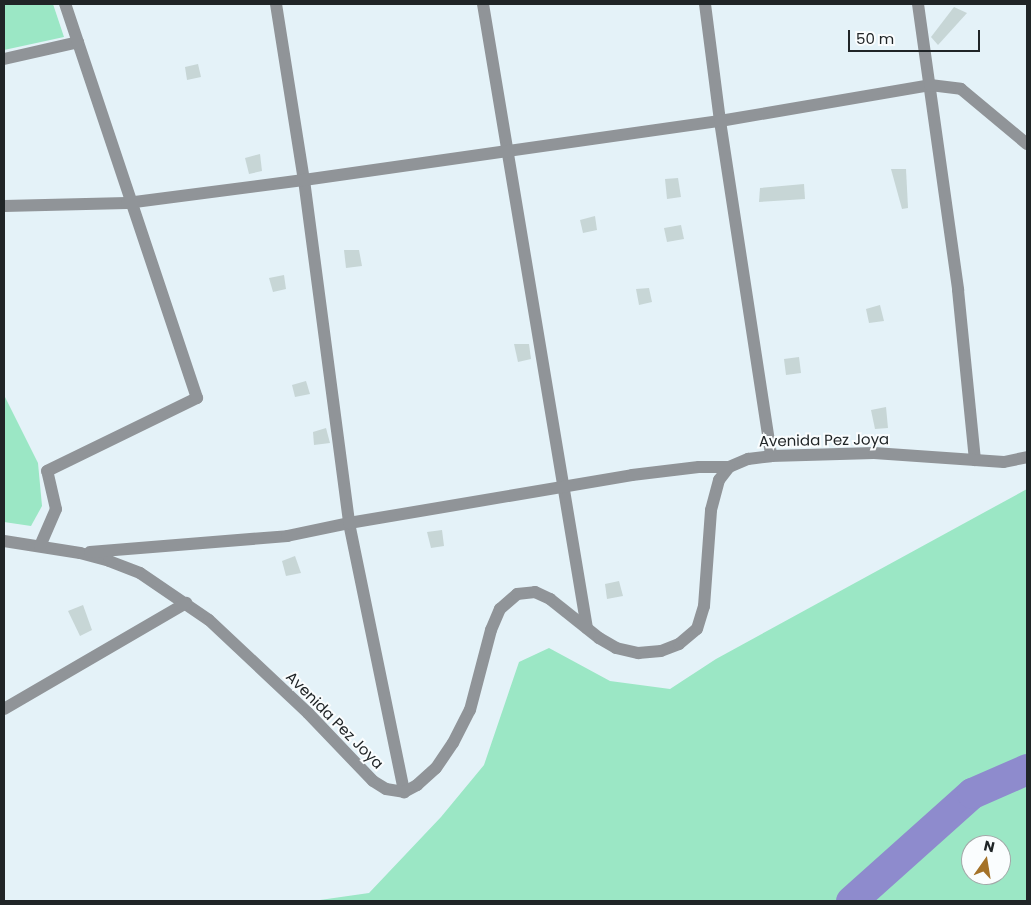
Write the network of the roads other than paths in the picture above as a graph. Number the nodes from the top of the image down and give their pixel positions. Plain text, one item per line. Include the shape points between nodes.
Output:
1 (65, 4) edge
2 (276, 4) edge
3 (483, 4) edge
4 (706, 4) edge
5 (918, 4) edge
6 (78, 42) junction
7 (4, 59) edge
8 (930, 85) junction
9 (720, 121) junction
10 (1027, 144) edge
11 (506, 151) junction
12 (304, 180) junction
13 (132, 202) junction
14 (4, 206) edge
15 (771, 456) junction
16 (1027, 457) edge
17 (975, 460) junction
18 (729, 467) junction
19 (562, 488) junction
20 (349, 523) junction
21 (4, 541) edge
22 (40, 546) junction
23 (80, 553) junction
24 (186, 603) junction
25 (587, 628) junction
26 (4, 709) edge
27 (404, 792) junction

1 - 6 street
2 - 12 street
3 - 11 street
4 - 9 street
5 - 8 street
6 - 7 street
6 - 13 street
8 - 9 street
8 - 10 street via 961,88
8 - 17 street via 958,290
9 - 11 street
9 - 15 street
11 - 12 street
11 - 19 street
12 - 13 street
12 - 20 street
13 - 14 street
13 - 22 street via 197,398 47,471 56,509
15 - 17 street, Avenida Pez Joya via 874,453
15 - 18 street, Avenida Pez Joya via 748,459
16 - 17 street, Avenida Pez Joya via 1004,462
18 - 19 street via 632,475
18 - 25 street via 719,480 711,510 704,606 697,629 679,644 661,651 638,654 616,648
19 - 20 street
19 - 25 street
20 - 23 street via 287,536
20 - 27 street
21 - 22 street, Avenida Pez Joya
22 - 23 street, Avenida Pez Joya
23 - 24 street, Avenida Pez Joya via 140,573
24 - 26 street
24 - 27 street, Avenida Pez Joya via 209,620 308,713 372,781 386,789
25 - 27 street via 550,599 535,592 517,594 500,609 470,710 453,743 436,768

